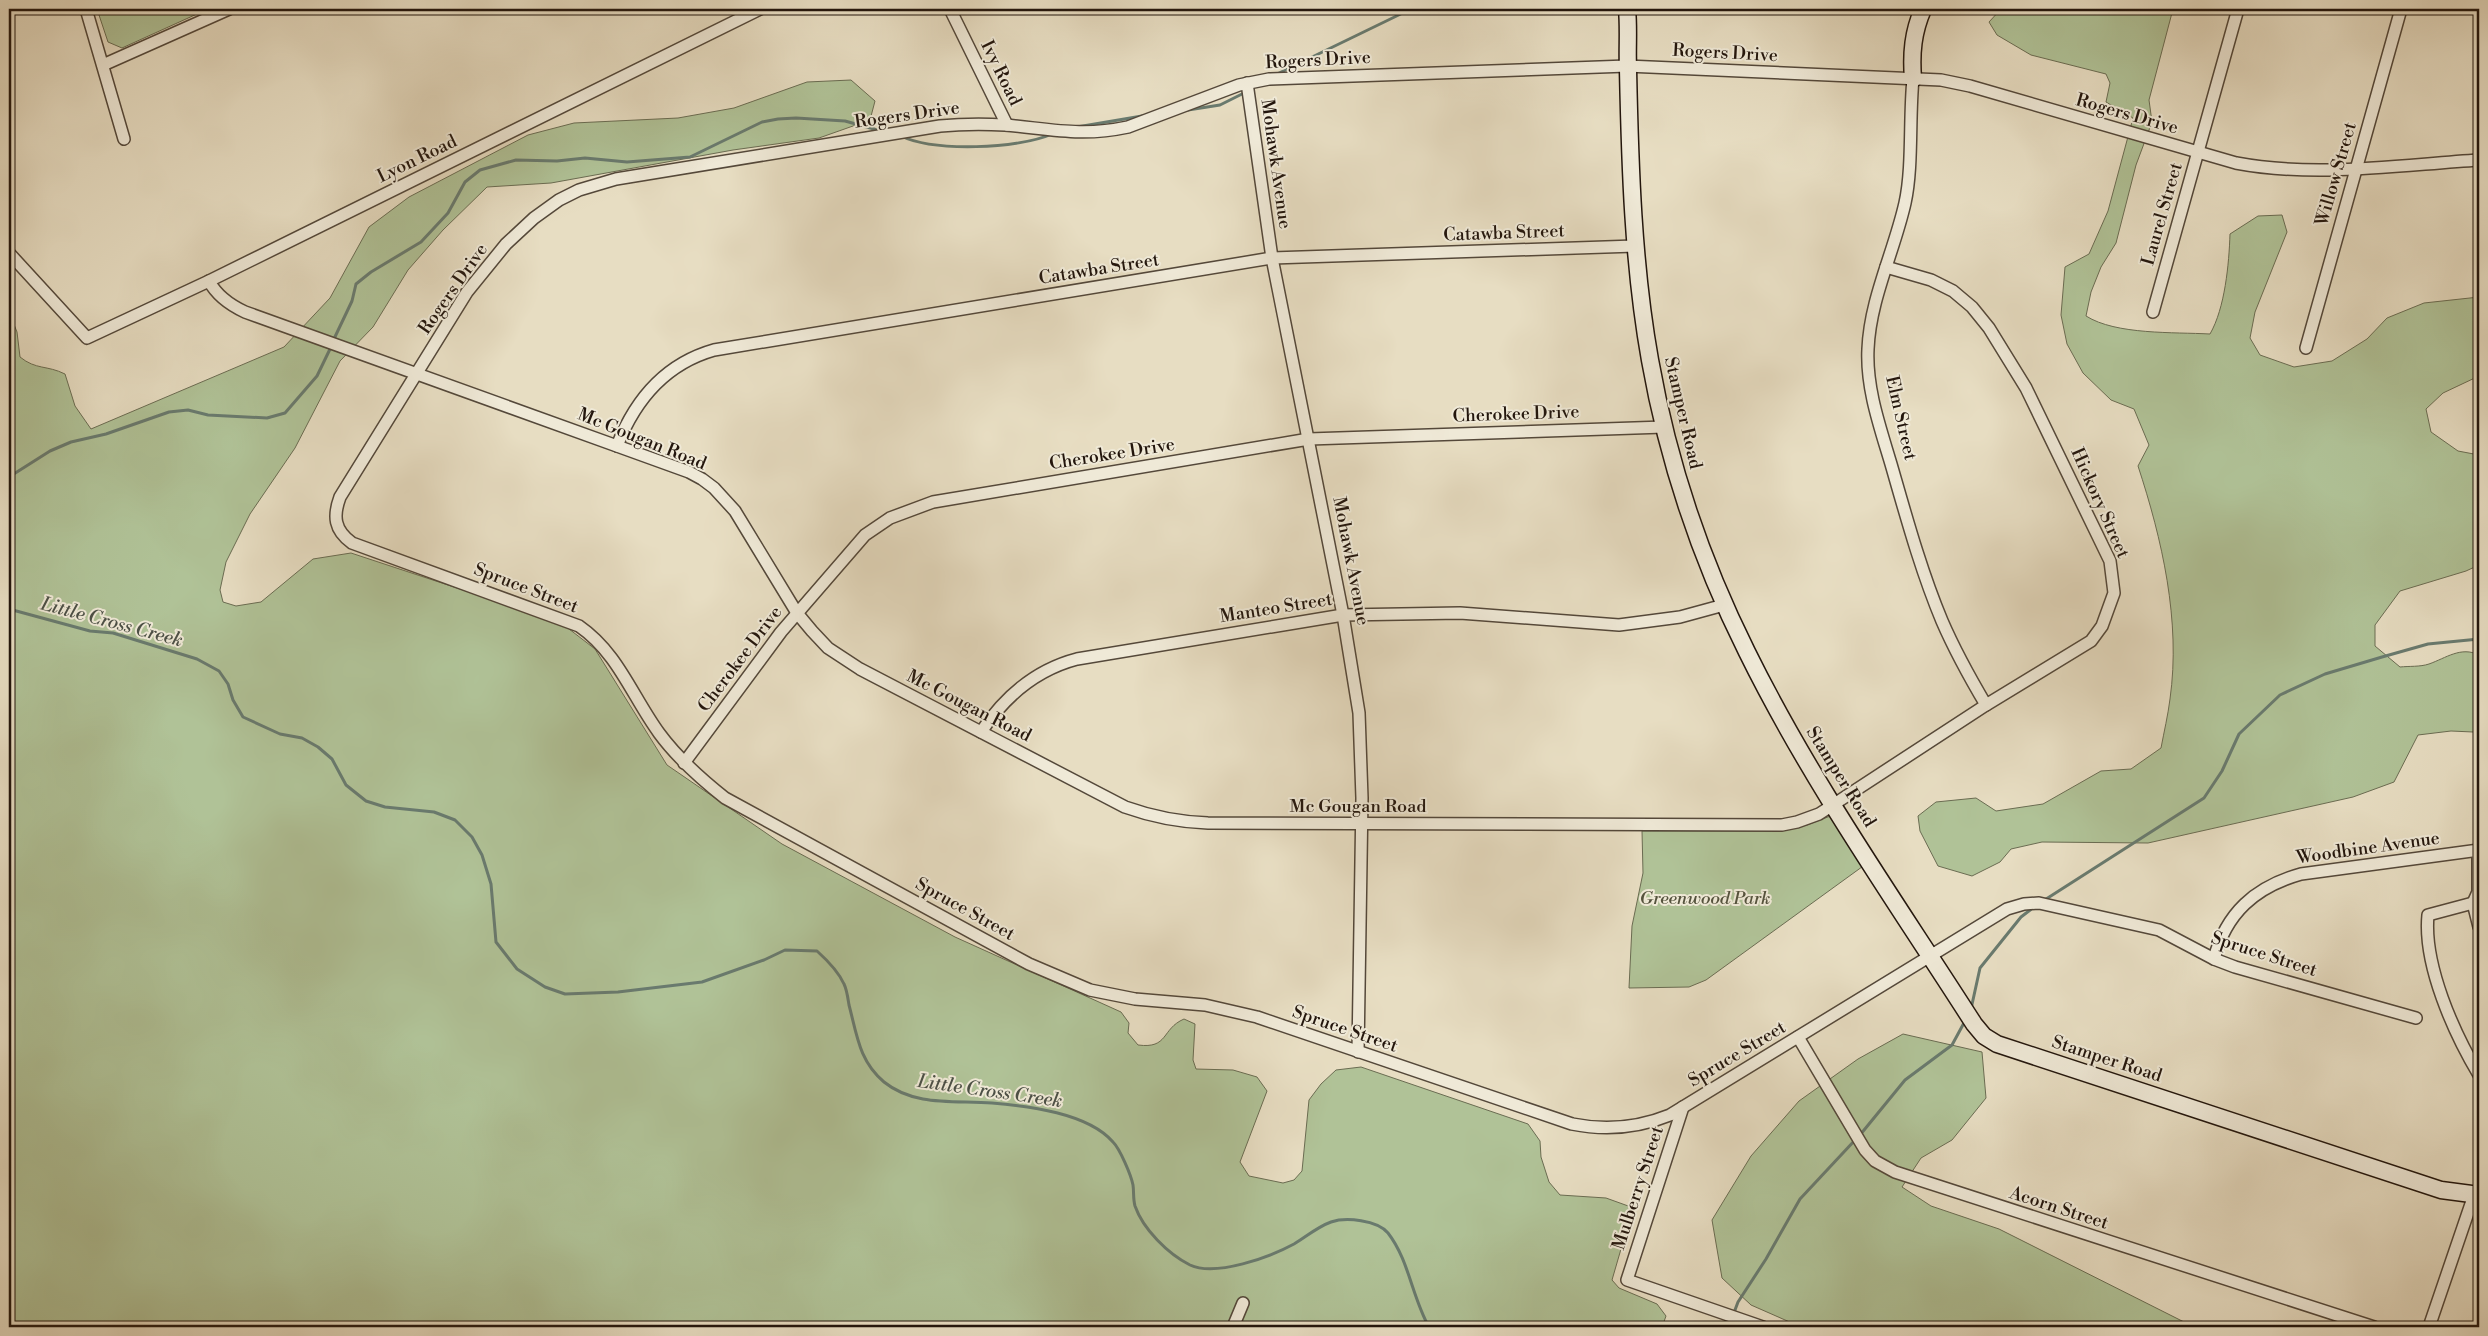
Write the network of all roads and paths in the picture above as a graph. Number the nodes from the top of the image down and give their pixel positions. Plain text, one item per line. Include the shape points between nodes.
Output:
1 (86, 9) edge
2 (230, 9) edge
3 (760, 9) edge
4 (950, 9) edge
5 (1627, 9) edge
6 (1923, 9) edge
7 (2238, 9) edge
8 (2401, 9) edge
9 (102, 65) junction
10 (1627, 66) junction
11 (1913, 79) junction
12 (1247, 83) junction
13 (1007, 126) junction
14 (124, 139) dead end
15 (2198, 152) junction
16 (2479, 160) edge
17 (2356, 168) junction
18 (1635, 246) junction
19 (9, 253) edge
20 (1272, 258) junction
21 (1886, 267) junction
22 (209, 281) junction
23 (2153, 312) dead end
24 (2306, 348) dead end
25 (417, 374) junction
26 (1664, 426) junction
27 (1309, 439) junction
28 (617, 446) junction
29 (335, 518) joint
30 (1724, 605) junction
31 (797, 613) junction
32 (1344, 615) junction
33 (1986, 705) junction
34 (981, 732) junction
35 (684, 763) junction
36 (1834, 805) junction
37 (1360, 823) junction
38 (2478, 850) edge
39 (2473, 903) junction
40 (2479, 927) edge
41 (1931, 956) junction
42 (2214, 960) junction
43 (2416, 1018) dead end
44 (1798, 1037) junction
45 (1358, 1052) junction
46 (2479, 1075) edge
47 (1683, 1107) junction
48 (2476, 1195) edge
49 (1244, 1303) dead end
50 (1233, 1327) edge
51 (1763, 1327) edge
52 (2374, 1327) edge
53 (2429, 1327) edge

1 - 9 street
2 - 9 street
3 - 22 street, Lyon Road
4 - 13 street, Ivy Road
5 - 10 street, Stamper Road
6 - 11 street, Elm Street via 1912,44
7 - 15 street, Laurel Street
8 - 17 street, Willow Street
9 - 14 street
10 - 11 street, Rogers Drive
10 - 12 street, Rogers Drive via 1285,78
10 - 18 street, Stamper Road
11 - 15 street, Rogers Drive via 1970,86
11 - 21 street, Elm Street via 1905,201
12 - 13 street, Rogers Drive via 1113,130 1059,132
12 - 20 street, Mohawk Avenue
13 - 25 street, Rogers Drive via 940,126 668,169 579,190 546,208 501,250 467,292
15 - 17 street, Rogers Drive via 2266,169 2319,171
15 - 23 street, Laurel Street
16 - 17 street, Rogers Drive
17 - 24 street, Willow Street
18 - 20 street, Catawba Street
18 - 26 street, Stamper Road via 1648,351
19 - 22 street, Lyon Road via 87,338
20 - 27 street, Mohawk Avenue
20 - 28 street, Catawba Street via 714,350 685,361 660,378 635,408
21 - 33 street, Elm Street via 1869,342 1871,390 1910,530 1942,620
21 - 33 street, Hickory Street via 1931,280 1953,291 1972,307 2026,388 2110,561 2114,593 2102,626 2092,641
22 - 25 street, Mc Gougan Road via 225,300 245,312
25 - 28 street, Mc Gougan Road
25 - 29 street, Rogers Drive via 340,497 334,511
26 - 27 street, Cherokee Drive
26 - 30 street, Stamper Road via 1689,513
27 - 31 street, Cherokee Drive via 911,508 865,535
27 - 32 street, Mohawk Avenue
28 - 31 street, Mc Gougan Road via 688,472 714,488 735,511
29 - 35 street, Spruce Street via 341,533 352,543 565,619 591,635 612,657 658,732
30 - 32 street, Manteo Street via 1680,618 1619,625 1460,613
30 - 36 street, Stamper Road via 1772,700
31 - 34 street, Mc Gougan Road via 828,648 847,662
31 - 35 street, Cherokee Drive
32 - 34 street, Manteo Street via 1063,663 1022,685 1005,700
32 - 37 street, Mohawk Avenue via 1362,752
33 - 36 street, Hickory Street
34 - 37 street, Mc Gougan Road via 1125,807 1147,815 1192,823
35 - 45 street, Spruce Street via 725,798 752,814 1029,964 1090,990 1228,1010
36 - 37 street, Mc Gougan Road via 1812,817 1782,825
36 - 41 street, Stamper Road
37 - 45 street, Mohawk Avenue
38 - 39 street via 2478,892
38 - 42 street, Woodbine Avenue via 2286,878 2259,893 2236,913 2219,939
39 - 40 street
39 - 46 street via 2428,915 2427,925 2438,984 2453,1029
41 - 42 street, Spruce Street via 2007,909 2031,903 2159,930
41 - 44 street, Spruce Street
41 - 48 street, Stamper Road via 1974,1024 1997,1044 2441,1190
42 - 43 street, Spruce Street
44 - 47 street, Spruce Street
44 - 52 street, Acorn Street via 1865,1150 1881,1165 2050,1224
45 - 47 street, Spruce Street via 1588,1127 1641,1125
47 - 51 street, Mulberry Street via 1626,1280
48 - 53 street
49 - 50 street

